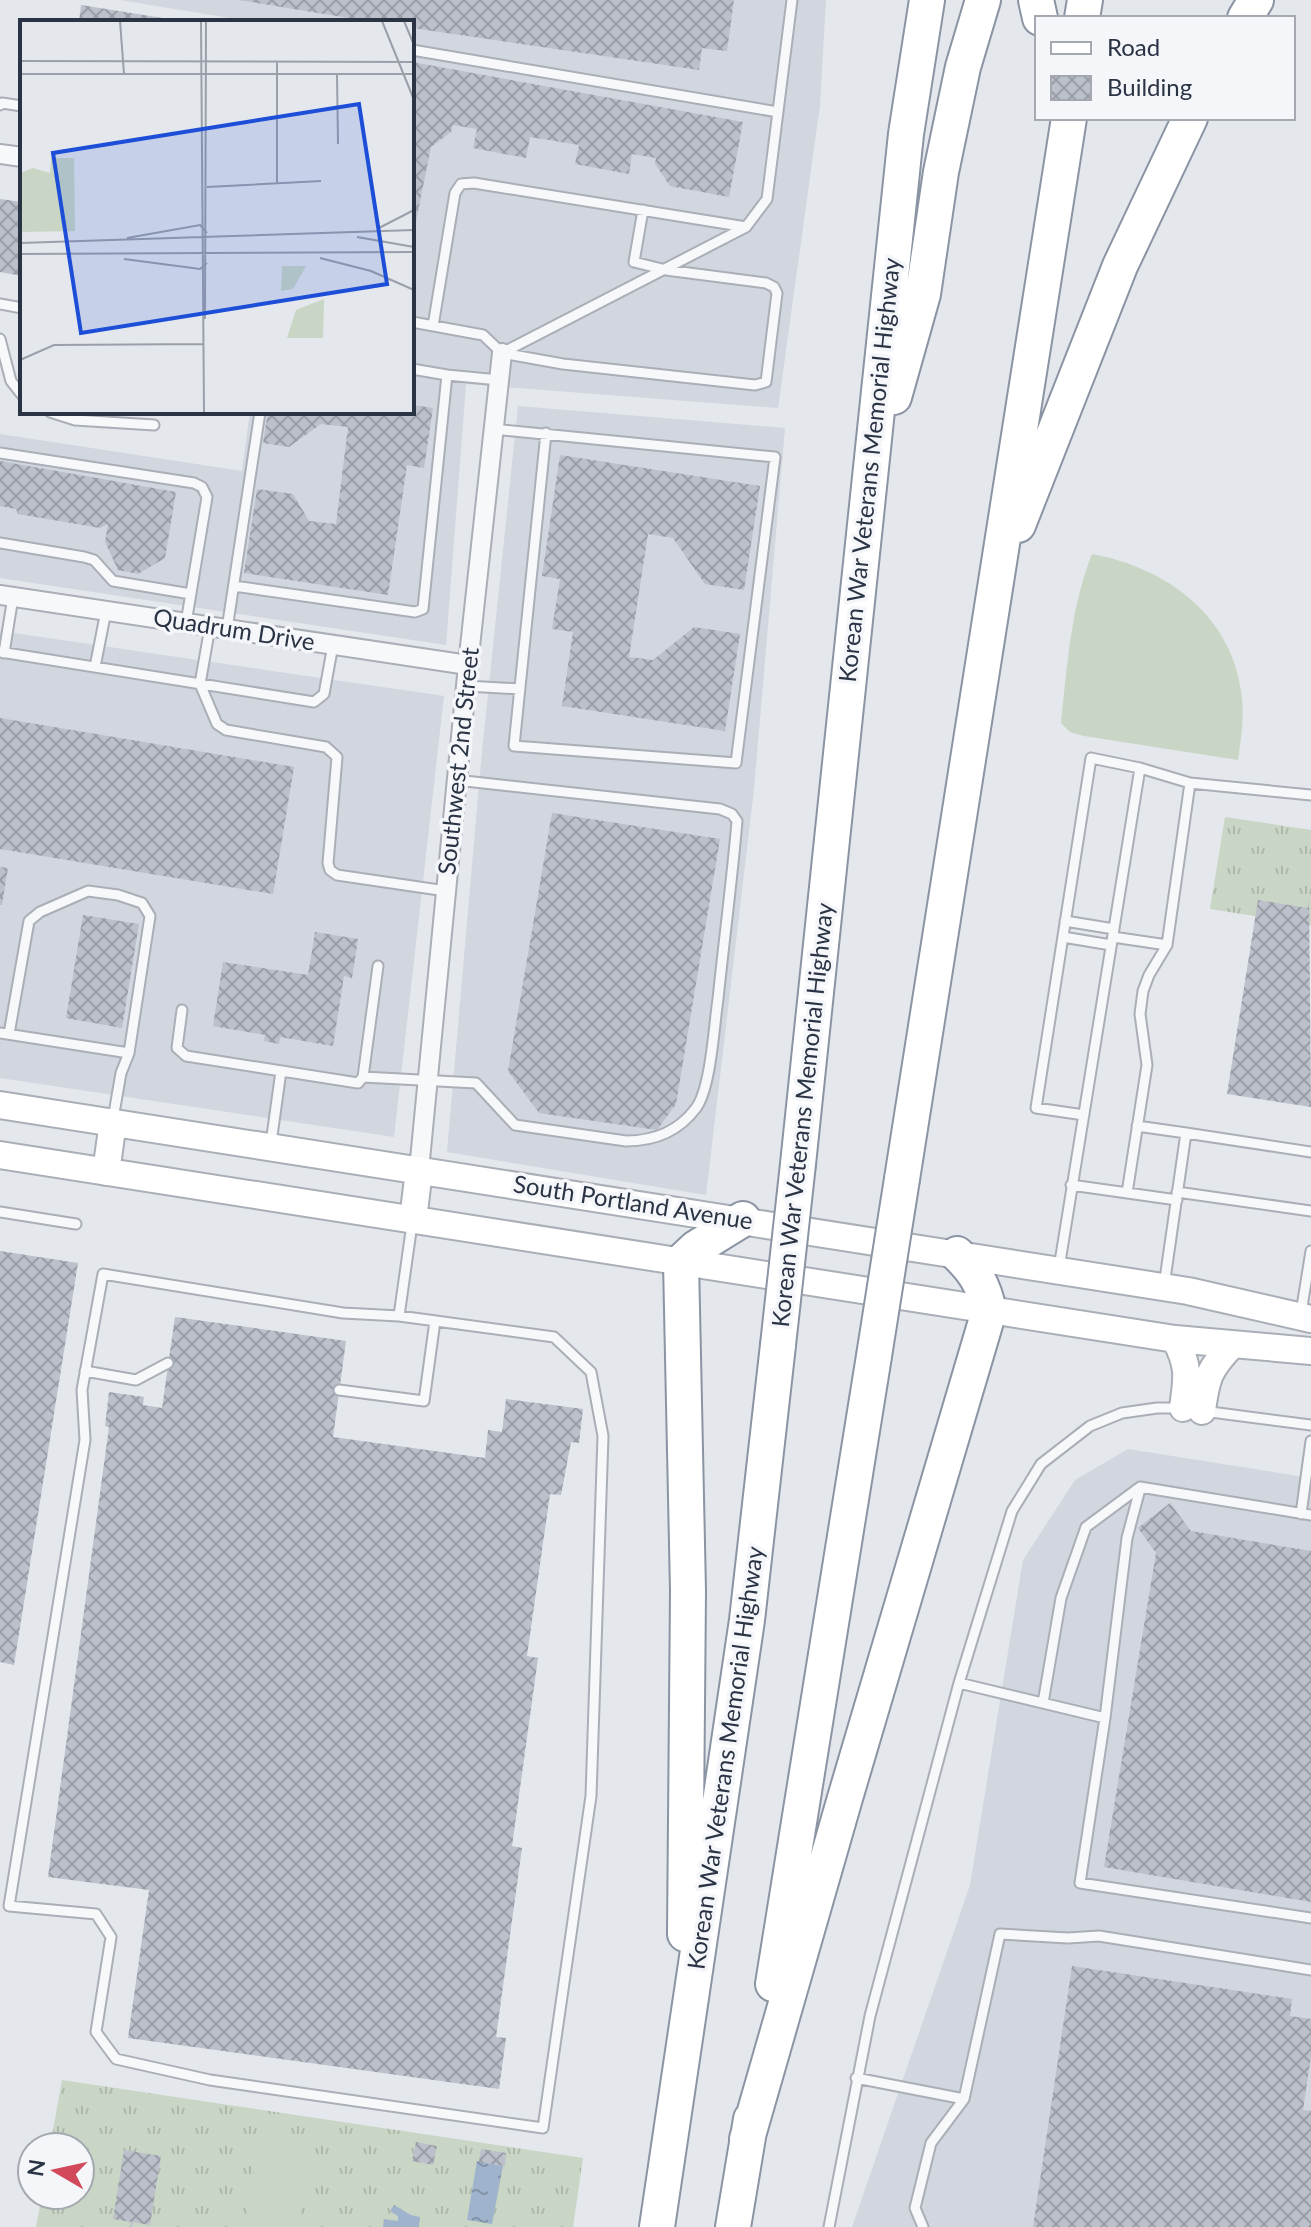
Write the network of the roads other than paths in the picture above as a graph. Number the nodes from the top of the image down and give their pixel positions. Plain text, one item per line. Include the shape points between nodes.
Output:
1 (792, 0) edge
2 (904, 0) edge
3 (927, 0) edge
4 (983, 0) edge
5 (414, 50) edge
6 (0, 105) edge
7 (20, 106) edge
8 (778, 112) junction
9 (1189, 120) edge
10 (1064, 129) edge
11 (906, 134) junction
12 (0, 154) edge
13 (20, 157) edge
14 (643, 210) junction
15 (746, 227) junction
16 (666, 270) junction
17 (0, 304) edge
18 (20, 308) edge
19 (414, 322) edge
20 (433, 326) junction
21 (0, 339) edge
22 (502, 353) junction
23 (414, 369) edge
24 (447, 375) junction
25 (499, 380) junction
26 (20, 392) edge
27 (56, 414) edge
28 (260, 414) edge
29 (154, 425) dead end
30 (492, 429) junction
31 (546, 433) junction
32 (0, 453) edge
33 (868, 494) junction
34 (0, 543) edge
35 (997, 577) junction
36 (234, 586) junction
37 (191, 594) junction
38 (6, 596) edge
39 (106, 611) junction
40 (186, 623) junction
41 (218, 628) junction
42 (333, 645) junction
43 (2, 652) edge
44 (468, 665) junction
45 (95, 667) junction
46 (200, 684) junction
47 (466, 686) junction
48 (520, 689) junction
49 (1140, 768) junction
50 (456, 780) junction
51 (1190, 783) junction
52 (1311, 795) edge
53 (446, 891) junction
54 (1065, 921) junction
55 (1063, 937) junction
56 (1113, 937) junction
57 (1167, 945) junction
58 (378, 966) dead end
59 (182, 1010) dead end
60 (5, 1033) edge
61 (129, 1053) junction
62 (281, 1071) junction
63 (363, 1077) junction
64 (428, 1079) junction
65 (0, 1105) edge
66 (1084, 1115) junction
67 (113, 1122) junction
68 (1137, 1126) junction
69 (1186, 1133) junction
70 (271, 1147) junction
71 (1311, 1152) edge
72 (0, 1155) edge
73 (419, 1170) junction
74 (106, 1172) junction
75 (1071, 1185) junction
76 (1127, 1193) junction
77 (1177, 1196) junction
78 (1311, 1211) edge
79 (0, 1212) edge
80 (743, 1219) junction
81 (413, 1220) junction
82 (76, 1224) dead end
83 (1311, 1251) edge
84 (957, 1254) junction
85 (681, 1262) junction
86 (1059, 1270) junction
87 (1164, 1287) junction
88 (989, 1311) junction
89 (399, 1316) junction
90 (1306, 1318) edge
91 (435, 1321) junction
92 (1175, 1339) junction
93 (1232, 1345) junction
94 (1311, 1351) edge
95 (168, 1363) dead end
96 (85, 1371) junction
97 (339, 1390) dead end
98 (1192, 1409) junction
99 (1311, 1425) edge
100 (1311, 1441) edge
101 (1140, 1487) junction
102 (1306, 1514) edge
103 (959, 1683) junction
104 (1043, 1703) junction
105 (1105, 1718) junction
106 (1311, 1918) edge
107 (1311, 1970) edge
108 (686, 2039) junction
109 (856, 2078) junction
110 (964, 2099) junction
111 (747, 2139) junction
112 (657, 2227) edge
113 (733, 2227) edge
114 (829, 2227) edge
115 (923, 2227) edge

1 - 8 lane
2 - 11 highway
3 - 11 highway, Korean War Veterans Memorial Highway
4 - 33 highway via 941,172 923,294
5 - 8 lane
6 - 7 lane
8 - 15 lane via 767,199
9 - 35 highway via 1120,266
10 - 35 highway
11 - 33 highway, Korean War Veterans Memorial Highway
12 - 13 street
14 - 15 lane
14 - 16 lane via 634,262
14 - 20 lane via 461,184 455,193
15 - 16 lane
16 - 22 lane
16 - 22 lane via 774,287 766,382 696,379
17 - 18 lane
19 - 20 lane
20 - 22 lane via 483,335
21 - 26 lane via 11,381
22 - 25 street, Southwest 2nd Street
23 - 24 lane
24 - 25 lane
24 - 36 lane via 423,609
25 - 30 street, Southwest 2nd Street
27 - 29 lane
28 - 36 lane
30 - 31 lane
30 - 44 street, Southwest 2nd Street
31 - 48 lane
31 - 48 lane via 775,457 736,763 514,746
32 - 37 lane via 202,487 207,497
33 - 108 highway, Korean War Veterans Memorial Highway, bridge via 747,1620
34 - 37 lane via 84,557 94,560 113,581
35 - 111 highway, bridge
36 - 41 lane
37 - 40 lane
38 - 39 street, Quadrum Drive
38 - 43 lane
39 - 40 street, Quadrum Drive
39 - 45 lane
40 - 41 street, Quadrum Drive
41 - 42 street, Quadrum Drive
41 - 46 lane
42 - 44 street, Quadrum Drive
42 - 46 lane via 324,694 314,702
43 - 45 lane
44 - 47 street, Southwest 2nd Street
45 - 46 lane
46 - 53 lane via 217,724 226,730 326,747 337,757 330,870
47 - 48 lane
47 - 50 street, Southwest 2nd Street
49 - 51 lane
49 - 54 lane via 1091,758
49 - 56 lane
50 - 53 street, Southwest 2nd Street
50 - 64 lane via 720,809 737,821 734,862 712,1048 698,1106 680,1124 643,1141 526,1128 507,1119 476,1083
51 - 52 lane
51 - 57 lane
53 - 64 street, Southwest 2nd Street
54 - 55 lane
54 - 56 lane
55 - 56 lane
55 - 66 lane via 1036,1108
56 - 57 lane
56 - 66 lane
57 - 68 lane via 1143,991 1140,1014 1147,1065
58 - 63 lane
59 - 62 lane via 177,1048 186,1056
60 - 61 lane
60 - 61 lane via 29,921 88,891 118,895 142,903 150,916
61 - 67 lane
62 - 63 lane via 358,1083
62 - 70 lane
63 - 64 lane
64 - 73 street, Southwest 2nd Street
65 - 67 main road, South Portland Avenue
66 - 75 lane
67 - 70 main road, South Portland Avenue
67 - 74 main road
68 - 69 lane
68 - 76 lane
69 - 71 lane
69 - 77 lane
70 - 73 main road, South Portland Avenue
72 - 74 main road
73 - 80 main road, South Portland Avenue
73 - 81 main road
74 - 81 main road
75 - 76 lane
75 - 86 lane
76 - 77 lane
77 - 78 lane
77 - 87 lane
79 - 82 lane
80 - 84 main road, South Portland Avenue
80 - 85 highway
81 - 85 main road
81 - 89 lane
83 - 90 lane
84 - 86 main road, South Portland Avenue
84 - 88 highway via 973,1269
85 - 88 main road
85 - 108 highway via 688,1591
86 - 87 main road, South Portland Avenue
87 - 90 main road, South Portland Avenue
88 - 92 main road
88 - 111 highway
89 - 91 lane
89 - 96 lane via 343,1313 103,1274
91 - 96 lane via 554,1337 591,1372 603,1436 591,1796 543,2128 210,2080 116,2059 96,2032 111,1937 96,1914 9,1906 85,1440
91 - 97 lane via 424,1401
92 - 93 main road
92 - 98 main road via 1185,1357
93 - 94 main road
93 - 98 main road via 1212,1367
95 - 96 lane via 136,1380
98 - 99 lane
98 - 103 lane via 1122,1413 1090,1426 1041,1464 1012,1511
100 - 102 lane
101 - 102 lane
101 - 104 lane via 1086,1527 1061,1598
101 - 105 lane via 1127,1538
103 - 104 lane
103 - 109 lane
104 - 105 lane
105 - 106 lane via 1080,1883
107 - 110 lane via 1099,1936 1000,1934
108 - 112 highway, Korean War Veterans Memorial Highway
109 - 110 lane
109 - 114 lane
110 - 115 lane via 931,2143 915,2208
111 - 113 highway

